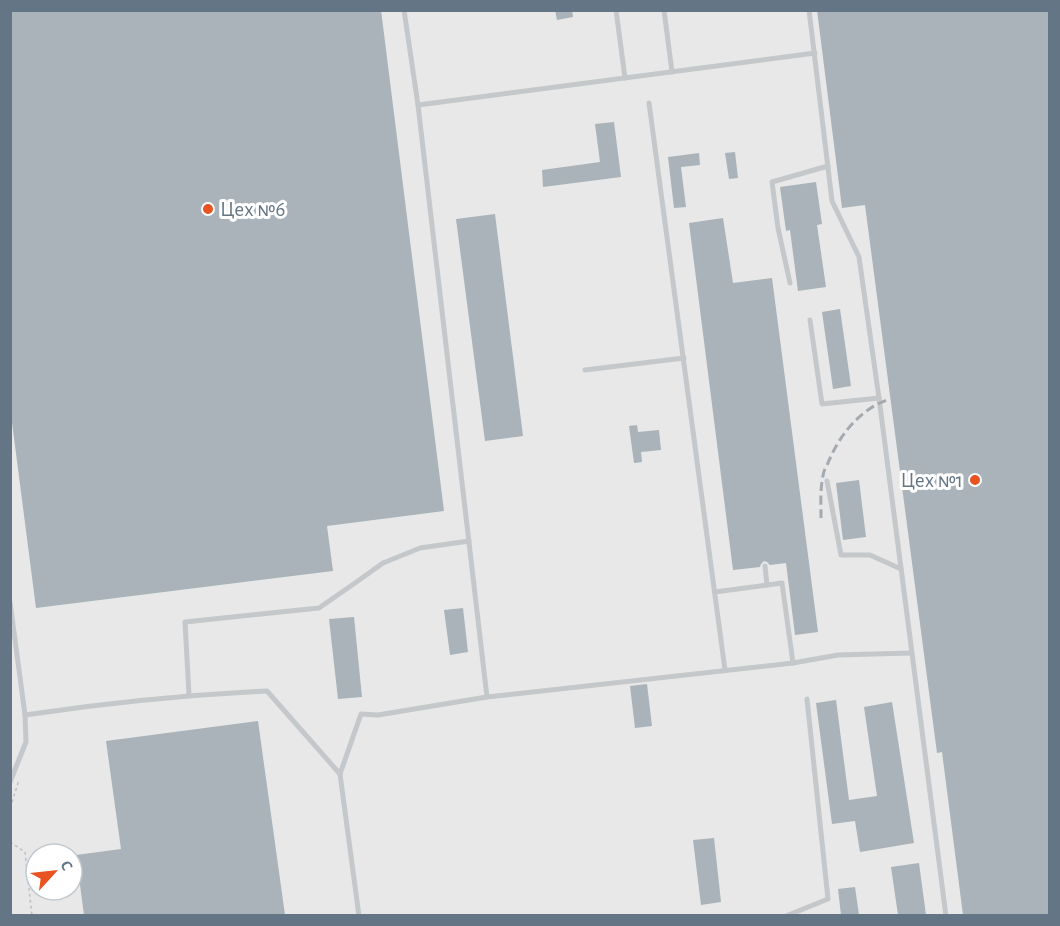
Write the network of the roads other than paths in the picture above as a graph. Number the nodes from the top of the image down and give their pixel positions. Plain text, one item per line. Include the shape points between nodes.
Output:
1 (404, 10) edge
2 (616, 10) edge
3 (664, 10) edge
4 (809, 10) edge
5 (815, 53) junction
6 (672, 72) junction
7 (625, 78) junction
8 (649, 103) dead end
9 (418, 105) junction
10 (828, 166) junction
11 (790, 282) dead end
12 (810, 320) dead end
13 (684, 358) junction
14 (585, 370) dead end
15 (879, 398) junction
16 (827, 481) dead end
17 (469, 541) junction
18 (765, 566) dead end
19 (901, 569) junction
20 (767, 585) junction
21 (715, 592) junction
22 (10, 602) edge
23 (911, 653) junction
24 (793, 663) junction
25 (725, 670) junction
26 (189, 695) junction
27 (487, 697) junction
28 (807, 699) dead end
29 (25, 715) junction
30 (340, 774) junction
31 (10, 782) edge
32 (359, 915) edge
33 (786, 915) edge
34 (946, 915) edge

1 - 9 lane
2 - 7 lane
3 - 6 lane
4 - 5 lane
5 - 6 lane
5 - 10 lane
6 - 7 lane
7 - 9 lane
8 - 13 lane
9 - 17 lane
10 - 11 lane via 772,182
10 - 15 lane via 832,201 859,256
12 - 15 lane via 822,404
13 - 14 lane
13 - 21 lane
15 - 19 lane
16 - 19 lane via 841,555 870,555
17 - 26 lane via 420,548 383,563 319,608 185,622
17 - 27 lane
18 - 20 lane
19 - 23 lane
20 - 21 lane
20 - 24 lane via 782,583
21 - 25 lane
22 - 29 lane
23 - 24 lane via 838,655
23 - 34 lane
24 - 25 lane
25 - 27 lane
26 - 29 lane
26 - 30 lane via 267,691
27 - 30 lane via 378,715 361,714
28 - 33 lane via 828,899
29 - 31 lane via 26,742
30 - 32 lane

